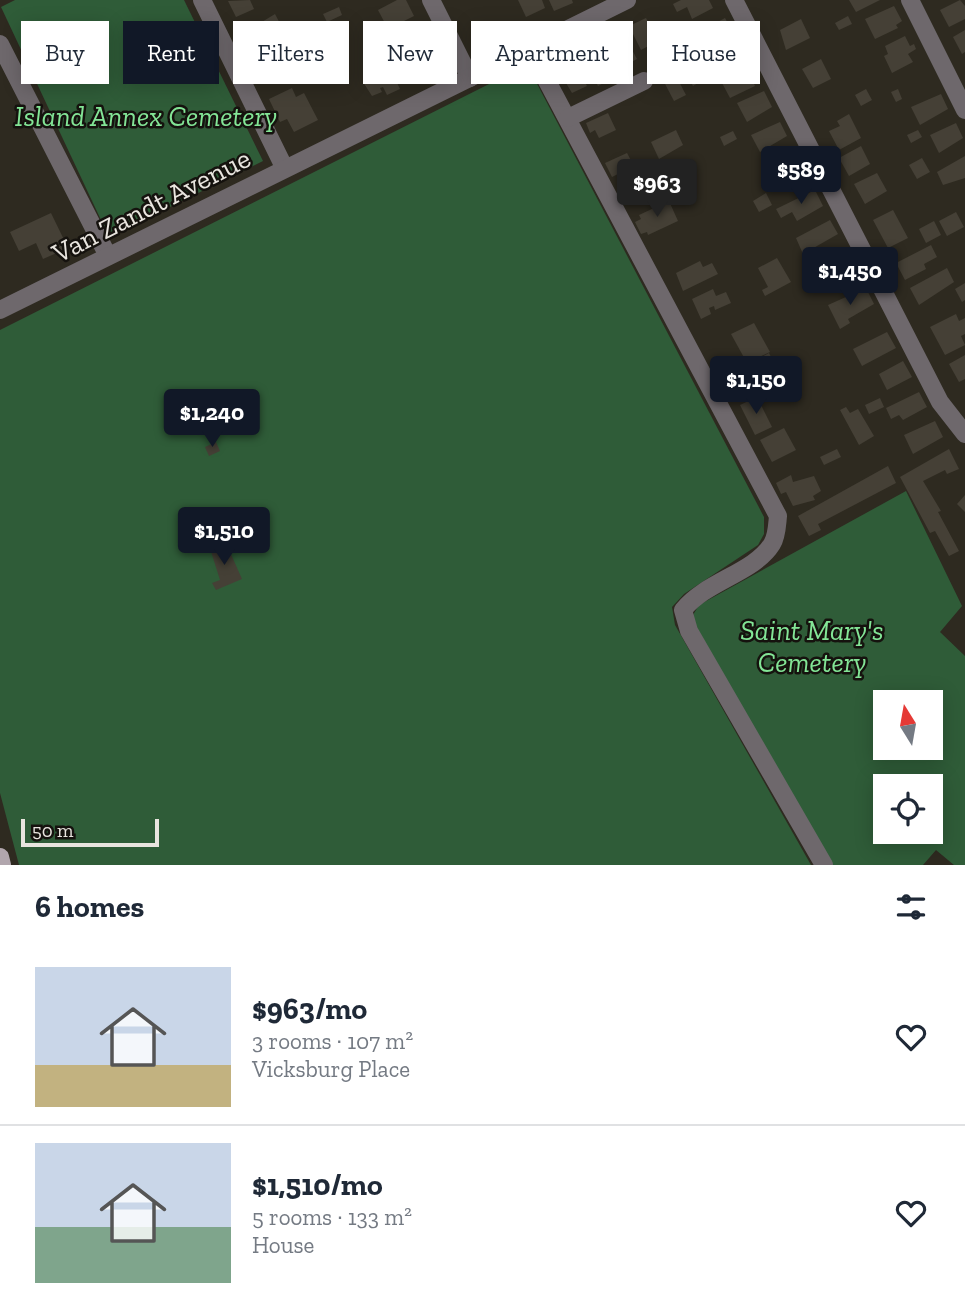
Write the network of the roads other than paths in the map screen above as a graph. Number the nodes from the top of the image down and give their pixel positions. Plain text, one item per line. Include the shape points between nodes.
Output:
1 (202, 0) edge
2 (431, 0) edge
3 (627, 0) edge
4 (734, 0) edge
5 (910, 0) edge
6 (585, 21) edge
7 (0, 44) edge
8 (470, 78) joint
9 (644, 81) dead end
10 (549, 84) edge
11 (965, 110) edge
12 (568, 118) junction
13 (284, 167) junction
14 (108, 256) junction
15 (0, 310) edge
16 (965, 434) edge
17 (0, 857) edge
18 (2, 865) edge
19 (824, 865) edge

1 - 13 street
2 - 8 street
3 - 6 street, Van Zandt Avenue
4 - 16 street via 940,402
5 - 11 street
7 - 14 street
8 - 13 street, Van Zandt Avenue
9 - 12 street
10 - 12 street
12 - 19 street via 778,516 775,538 762,554 695,595 683,610 689,631
13 - 14 street, Van Zandt Avenue
14 - 15 street, Van Zandt Avenue
17 - 18 main road

